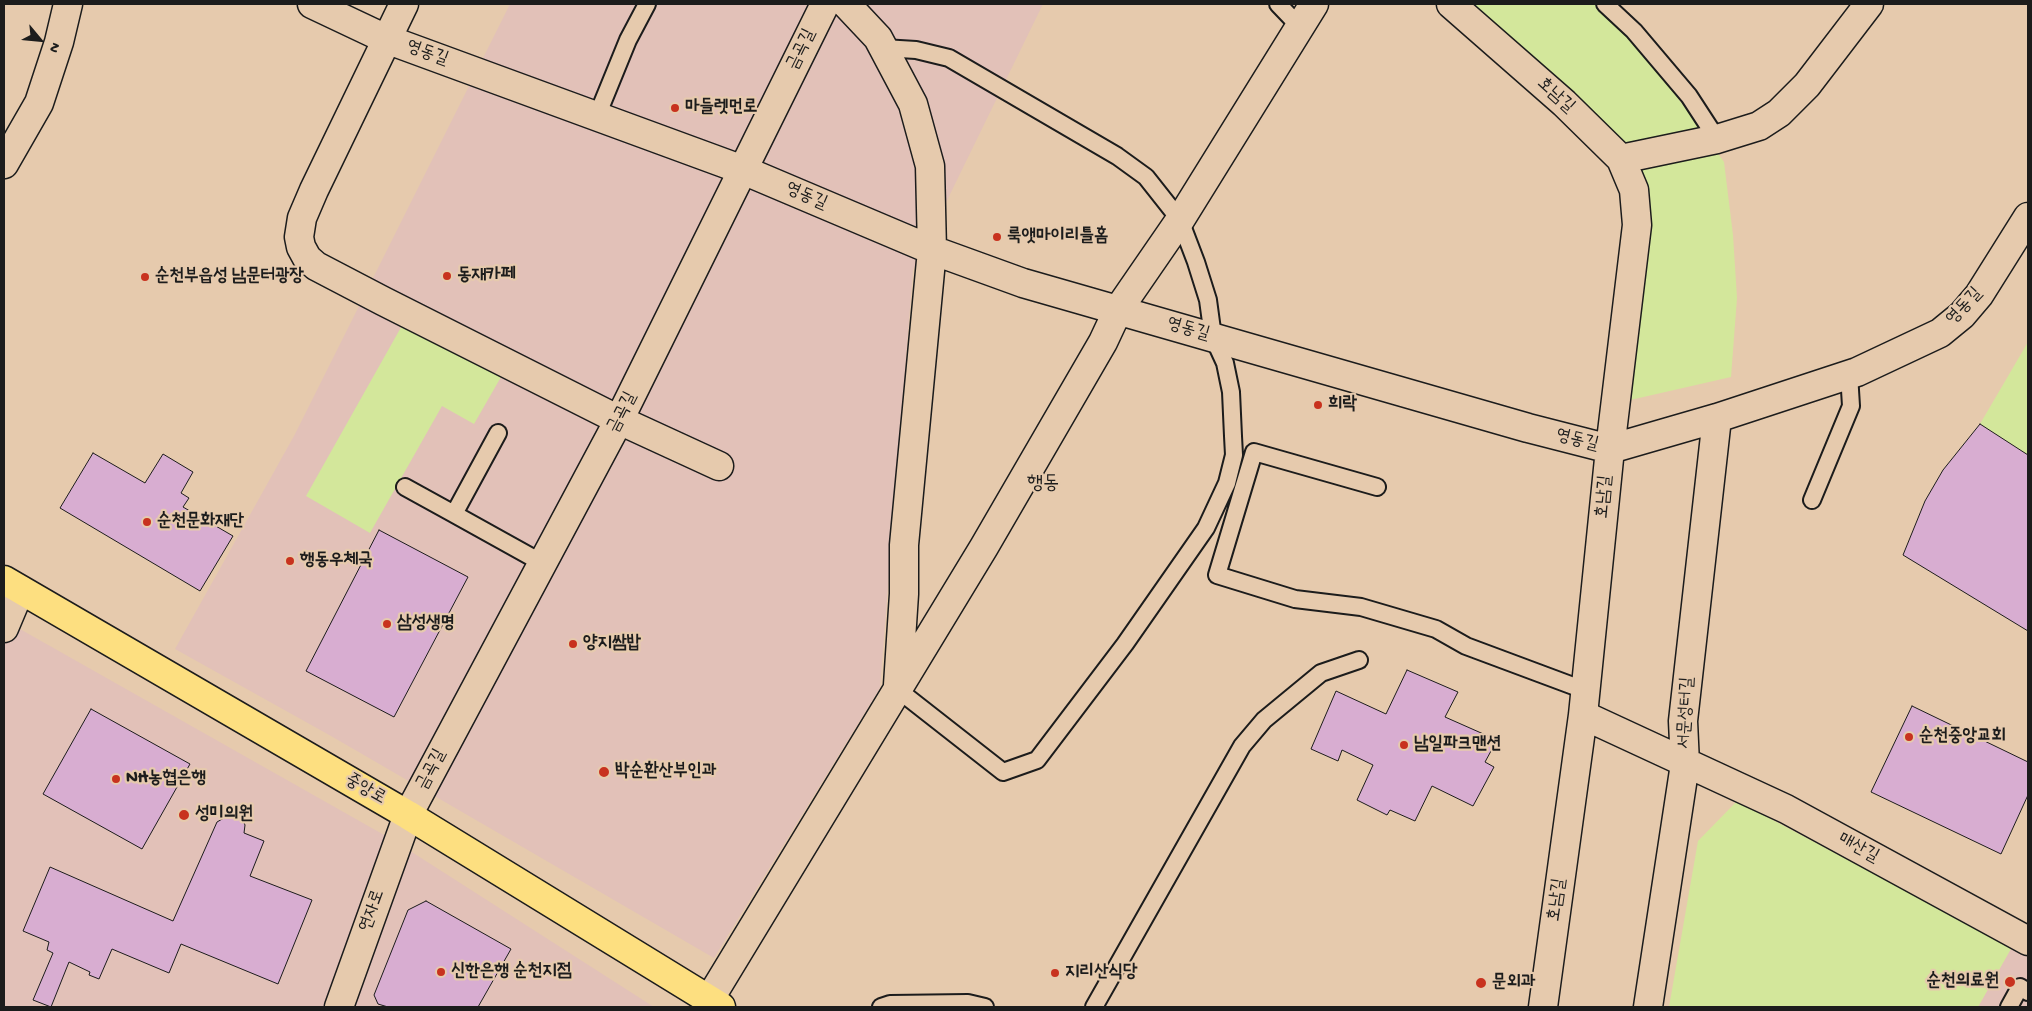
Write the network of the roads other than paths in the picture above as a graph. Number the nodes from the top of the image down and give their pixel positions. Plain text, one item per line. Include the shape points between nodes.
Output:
1 (68, 4) edge
2 (312, 4) edge
3 (404, 4) edge
4 (647, 4) edge
5 (825, 4) edge
6 (846, 4) edge
7 (1278, 4) edge
8 (1314, 4) edge
9 (1451, 4) edge
10 (1605, 4) edge
11 (1868, 4) edge
12 (1300, 27) junction
13 (386, 39) junction
14 (883, 48) junction
15 (597, 116) junction
16 (1717, 139) junction
17 (1621, 159) junction
18 (4, 164) edge
19 (743, 170) junction
20 (2028, 217) edge
21 (1180, 220) junction
22 (932, 250) junction
23 (1118, 310) junction
24 (1213, 337) junction
25 (1849, 374) junction
26 (1717, 418) junction
27 (619, 420) junction
28 (498, 433) dead end
29 (1610, 449) junction
30 (719, 466) dead end
31 (405, 487) dead end
32 (1377, 487) dead end
33 (1812, 500) dead end
34 (454, 514) junction
35 (544, 564) junction
36 (12, 585) edge
37 (4, 628) edge
38 (1359, 660) dead end
39 (897, 689) junction
40 (1584, 702) junction
41 (1685, 764) junction
42 (408, 815) junction
43 (2028, 941) edge
44 (2028, 992) edge
45 (715, 1003) edge
46 (339, 1007) edge
47 (881, 1007) edge
48 (985, 1007) edge
49 (1094, 1007) edge
50 (1543, 1007) edge
51 (1648, 1007) edge
52 (2009, 1007) edge

1 - 18 street via 39,103
2 - 13 street, 영동길
3 - 13 street
4 - 15 lane via 628,40
5 - 19 street, 금곡길
6 - 14 street via 878,38
7 - 12 lane
8 - 12 street
9 - 17 street, 호남길
10 - 16 lane via 1634,31 1689,96
11 - 16 street via 1807,85 1779,112 1759,126
12 - 21 street
13 - 15 street, 영동길
13 - 27 street via 302,218 299,237 307,258 316,266
14 - 21 lane via 916,50 949,58 1039,110 1138,169
14 - 22 street via 913,104 930,166
15 - 19 street, 영동길
16 - 17 street
17 - 29 street, 호남길 via 1634,190 1637,225
19 - 22 street, 영동길
19 - 27 street, 금곡길
20 - 25 street, 영동길 via 1979,295 1962,315 1940,333
21 - 23 street
21 - 24 lane via 1208,300
22 - 23 street, 영동길 via 1024,283
22 - 39 street via 904,545
23 - 24 street, 영동길
23 - 39 street via 1103,342 984,547
24 - 29 street, 영동길
24 - 39 lane via 1225,363 1232,392 1234,455 1227,483 1206,528 1125,644 1037,760 1003,772
25 - 26 street, 영동길
25 - 33 lane via 1851,406
26 - 29 street, 영동길
26 - 41 street, 서문성터길 via 1683,721
27 - 30 street
27 - 35 street, 금곡길
28 - 34 lane
29 - 40 street, 호남길
31 - 34 lane
32 - 40 lane via 1254,452 1217,575 1295,599 1361,606 1436,629
34 - 35 lane
35 - 42 street, 금곡길
36 - 37 street
36 - 42 main road, 중앙로
38 - 49 lane via 1321,673 1264,720 1242,746
39 - 45 street
40 - 41 street, 매산길 via 1630,735
40 - 50 street, 호남길
41 - 43 street, 매산길 via 1786,809
41 - 51 street, 서문성터길
42 - 45 main road, 중앙로
42 - 46 street, 연자로
44 - 52 lane via 2020,987
47 - 48 lane via 890,1004 968,1003

